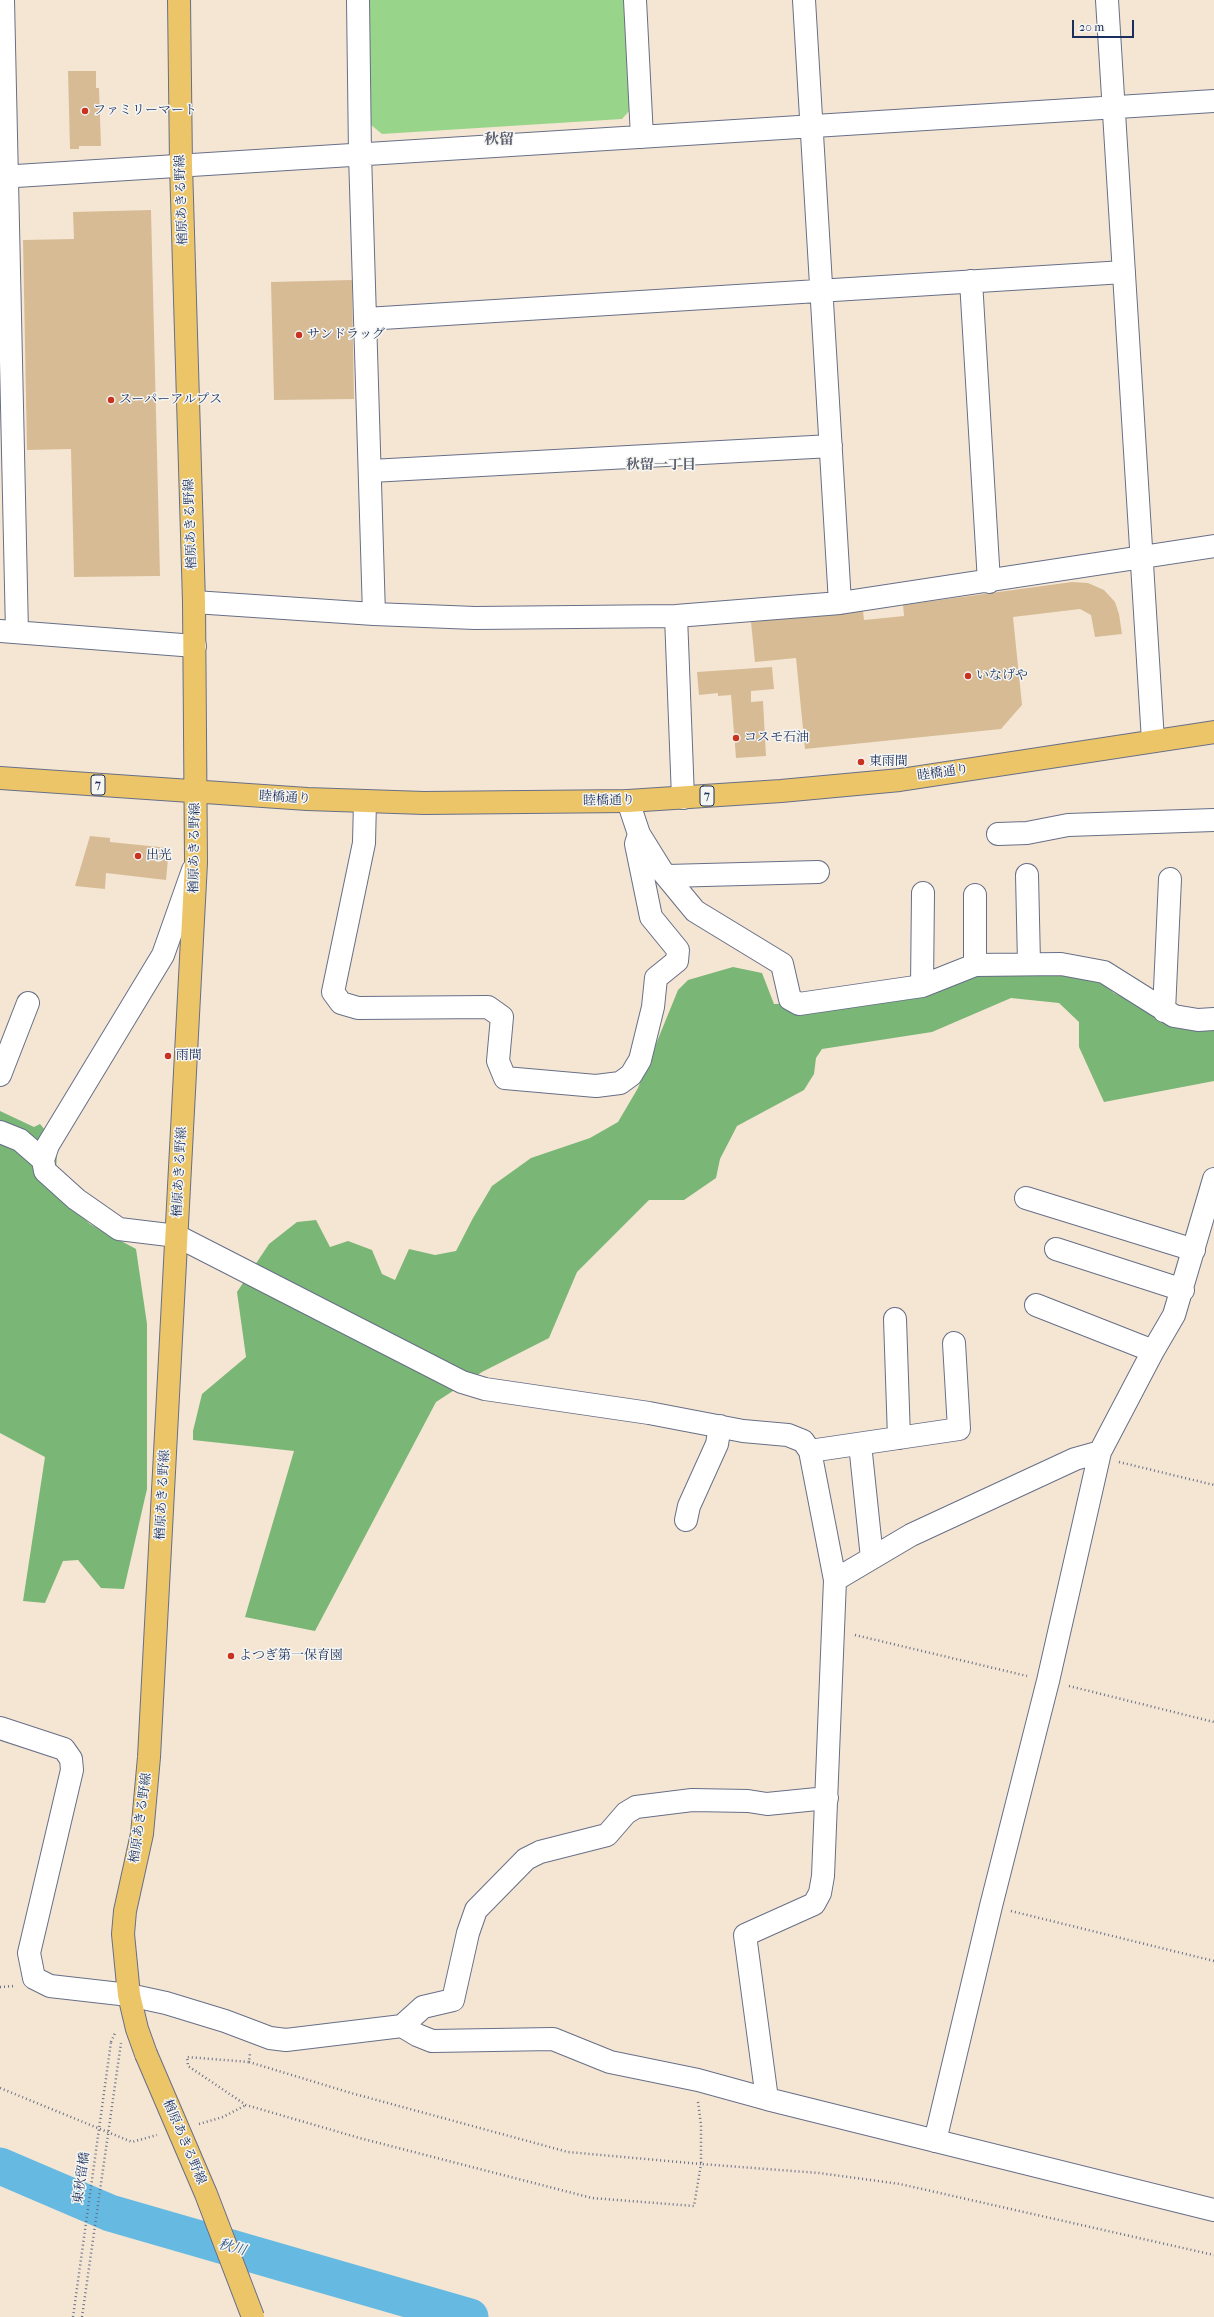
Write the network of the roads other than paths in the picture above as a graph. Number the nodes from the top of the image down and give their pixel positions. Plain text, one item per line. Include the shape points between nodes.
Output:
1 (3, 0) edge
2 (179, 0) edge
3 (358, 0) edge
4 (635, 0) edge
5 (804, 0) edge
6 (1107, 0) edge
7 (2, 22) edge
8 (1214, 101) edge
9 (1114, 107) junction
10 (812, 126) junction
11 (642, 137) junction
12 (360, 154) junction
13 (181, 165) junction
14 (4, 177) edge
15 (1124, 272) junction
16 (971, 281) junction
17 (822, 291) junction
18 (5, 295) edge
19 (366, 319) junction
20 (831, 446) junction
21 (371, 471) junction
22 (1214, 546) edge
23 (1142, 558) junction
24 (989, 582) junction
25 (194, 602) junction
26 (840, 603) junction
27 (374, 614) junction
28 (676, 616) junction
29 (8, 632) edge
30 (195, 646) junction
31 (1214, 732) edge
32 (1153, 742) junction
33 (0, 778) edge
34 (196, 792) junction
35 (683, 798) junction
36 (365, 801) junction
37 (628, 801) junction
38 (1214, 820) edge
39 (639, 834) junction
40 (998, 834) dead end
41 (196, 863) junction
42 (818, 872) dead end
43 (667, 876) junction
44 (1027, 876) dead end
45 (1170, 879) dead end
46 (923, 893) dead end
47 (975, 894) dead end
48 (1029, 963) junction
49 (975, 965) junction
50 (922, 986) junction
51 (28, 1003) dead end
52 (1164, 1011) junction
53 (1214, 1019) edge
54 (0, 1075) edge
55 (0, 1132) edge
56 (43, 1160) junction
57 (1214, 1178) edge
58 (1026, 1198) dead end
59 (177, 1236) junction
60 (1056, 1249) dead end
61 (1194, 1250) junction
62 (1183, 1290) junction
63 (1036, 1305) dead end
64 (895, 1319) dead end
65 (954, 1343) dead end
66 (1153, 1351) junction
67 (720, 1426) junction
68 (899, 1438) junction
69 (860, 1444) junction
70 (810, 1451) junction
71 (1100, 1452) junction
72 (686, 1520) dead end
73 (872, 1558) junction
74 (835, 1580) junction
75 (0, 1728) edge
76 (827, 1798) junction
77 (129, 1995) junction
78 (402, 2026) junction
79 (767, 2099) junction
80 (935, 2141) junction
81 (1214, 2210) edge
82 (253, 2317) edge

1 - 7 street
2 - 13 main road, 楢原あきる野線
3 - 12 street
4 - 11 street
5 - 10 street
6 - 9 street
7 - 14 street
8 - 9 street
9 - 10 street
9 - 15 street
10 - 11 street
10 - 17 street
11 - 12 street
12 - 13 street
12 - 19 street
13 - 14 street
13 - 25 main road, 楢原あきる野線
14 - 18 street
15 - 16 street
15 - 23 street
16 - 17 street
16 - 24 street
17 - 19 street
17 - 20 street
18 - 29 street
19 - 21 street
20 - 21 street
20 - 26 street
21 - 27 street
22 - 23 street
23 - 24 street
23 - 32 street
24 - 26 street
25 - 27 street
25 - 30 main road, 楢原あきる野線
26 - 28 street
27 - 28 street via 475,618
28 - 35 street
29 - 30 street
30 - 34 main road, 楢原あきる野線
31 - 32 main road, 睦橋通り / 7
32 - 35 main road, 睦橋通り / 7 via 900,780
33 - 34 main road, 睦橋通り / 7
34 - 36 main road, 睦橋通り / 7
34 - 41 main road, 楢原あきる野線
35 - 37 main road, 睦橋通り / 7
36 - 37 main road, 睦橋通り / 7
36 - 39 street via 364,843 333,992 341,1003 358,1008 488,1007 502,1017 498,1061 506,1078 596,1086 620,1083 630,1075 640,1060 653,1007 656,978 677,961 678,950 651,917 636,844
37 - 39 street
38 - 40 street via 1068,825
39 - 43 street
41 - 56 street via 163,955 48,1144
41 - 59 main road, 楢原あきる野線
42 - 43 street
43 - 50 street via 696,912 782,964 790,999 799,1004
44 - 48 street
45 - 52 street
46 - 50 street
47 - 49 street
48 - 49 street
48 - 52 street via 1061,964 1104,972
49 - 50 street
51 - 54 street
52 - 53 street via 1174,1016 1198,1020
55 - 56 street via 20,1140
56 - 59 street via 45,1171 76,1199 119,1229
57 - 61 street
58 - 61 street
59 - 67 street via 462,1382 485,1389 649,1412
59 - 77 main road, 楢原あきる野線 via 149,1757 142,1834 125,1912 123,1934
60 - 62 street
61 - 62 street
62 - 66 street via 1174,1315
63 - 66 street
64 - 68 street
65 - 68 street via 960,1430
66 - 71 street
67 - 70 street via 788,1435 803,1441
67 - 72 street via 717,1444 689,1506
68 - 69 street
69 - 70 street
69 - 73 street
70 - 74 street
71 - 73 street via 1068,1463 911,1535
71 - 80 street via 1048,1680
73 - 74 street
74 - 76 street
75 - 77 street via 64,1749 71,1759 72,1770 29,1953 34,1978 50,1986
76 - 78 street via 767,1804 692,1800 636,1807 626,1813 607,1835 540,1852 526,1859 476,1910 453,2000 423,2007
76 - 79 street via 823,1876 820,1893 814,1904 746,1935
77 - 78 street via 166,2003 270,2038 286,2040
77 - 82 main road, 楢原あきる野線, bridge via 146,2054 206,2194
78 - 79 street via 432,2041 554,2039 610,2062 698,2080
79 - 80 street
80 - 81 street

